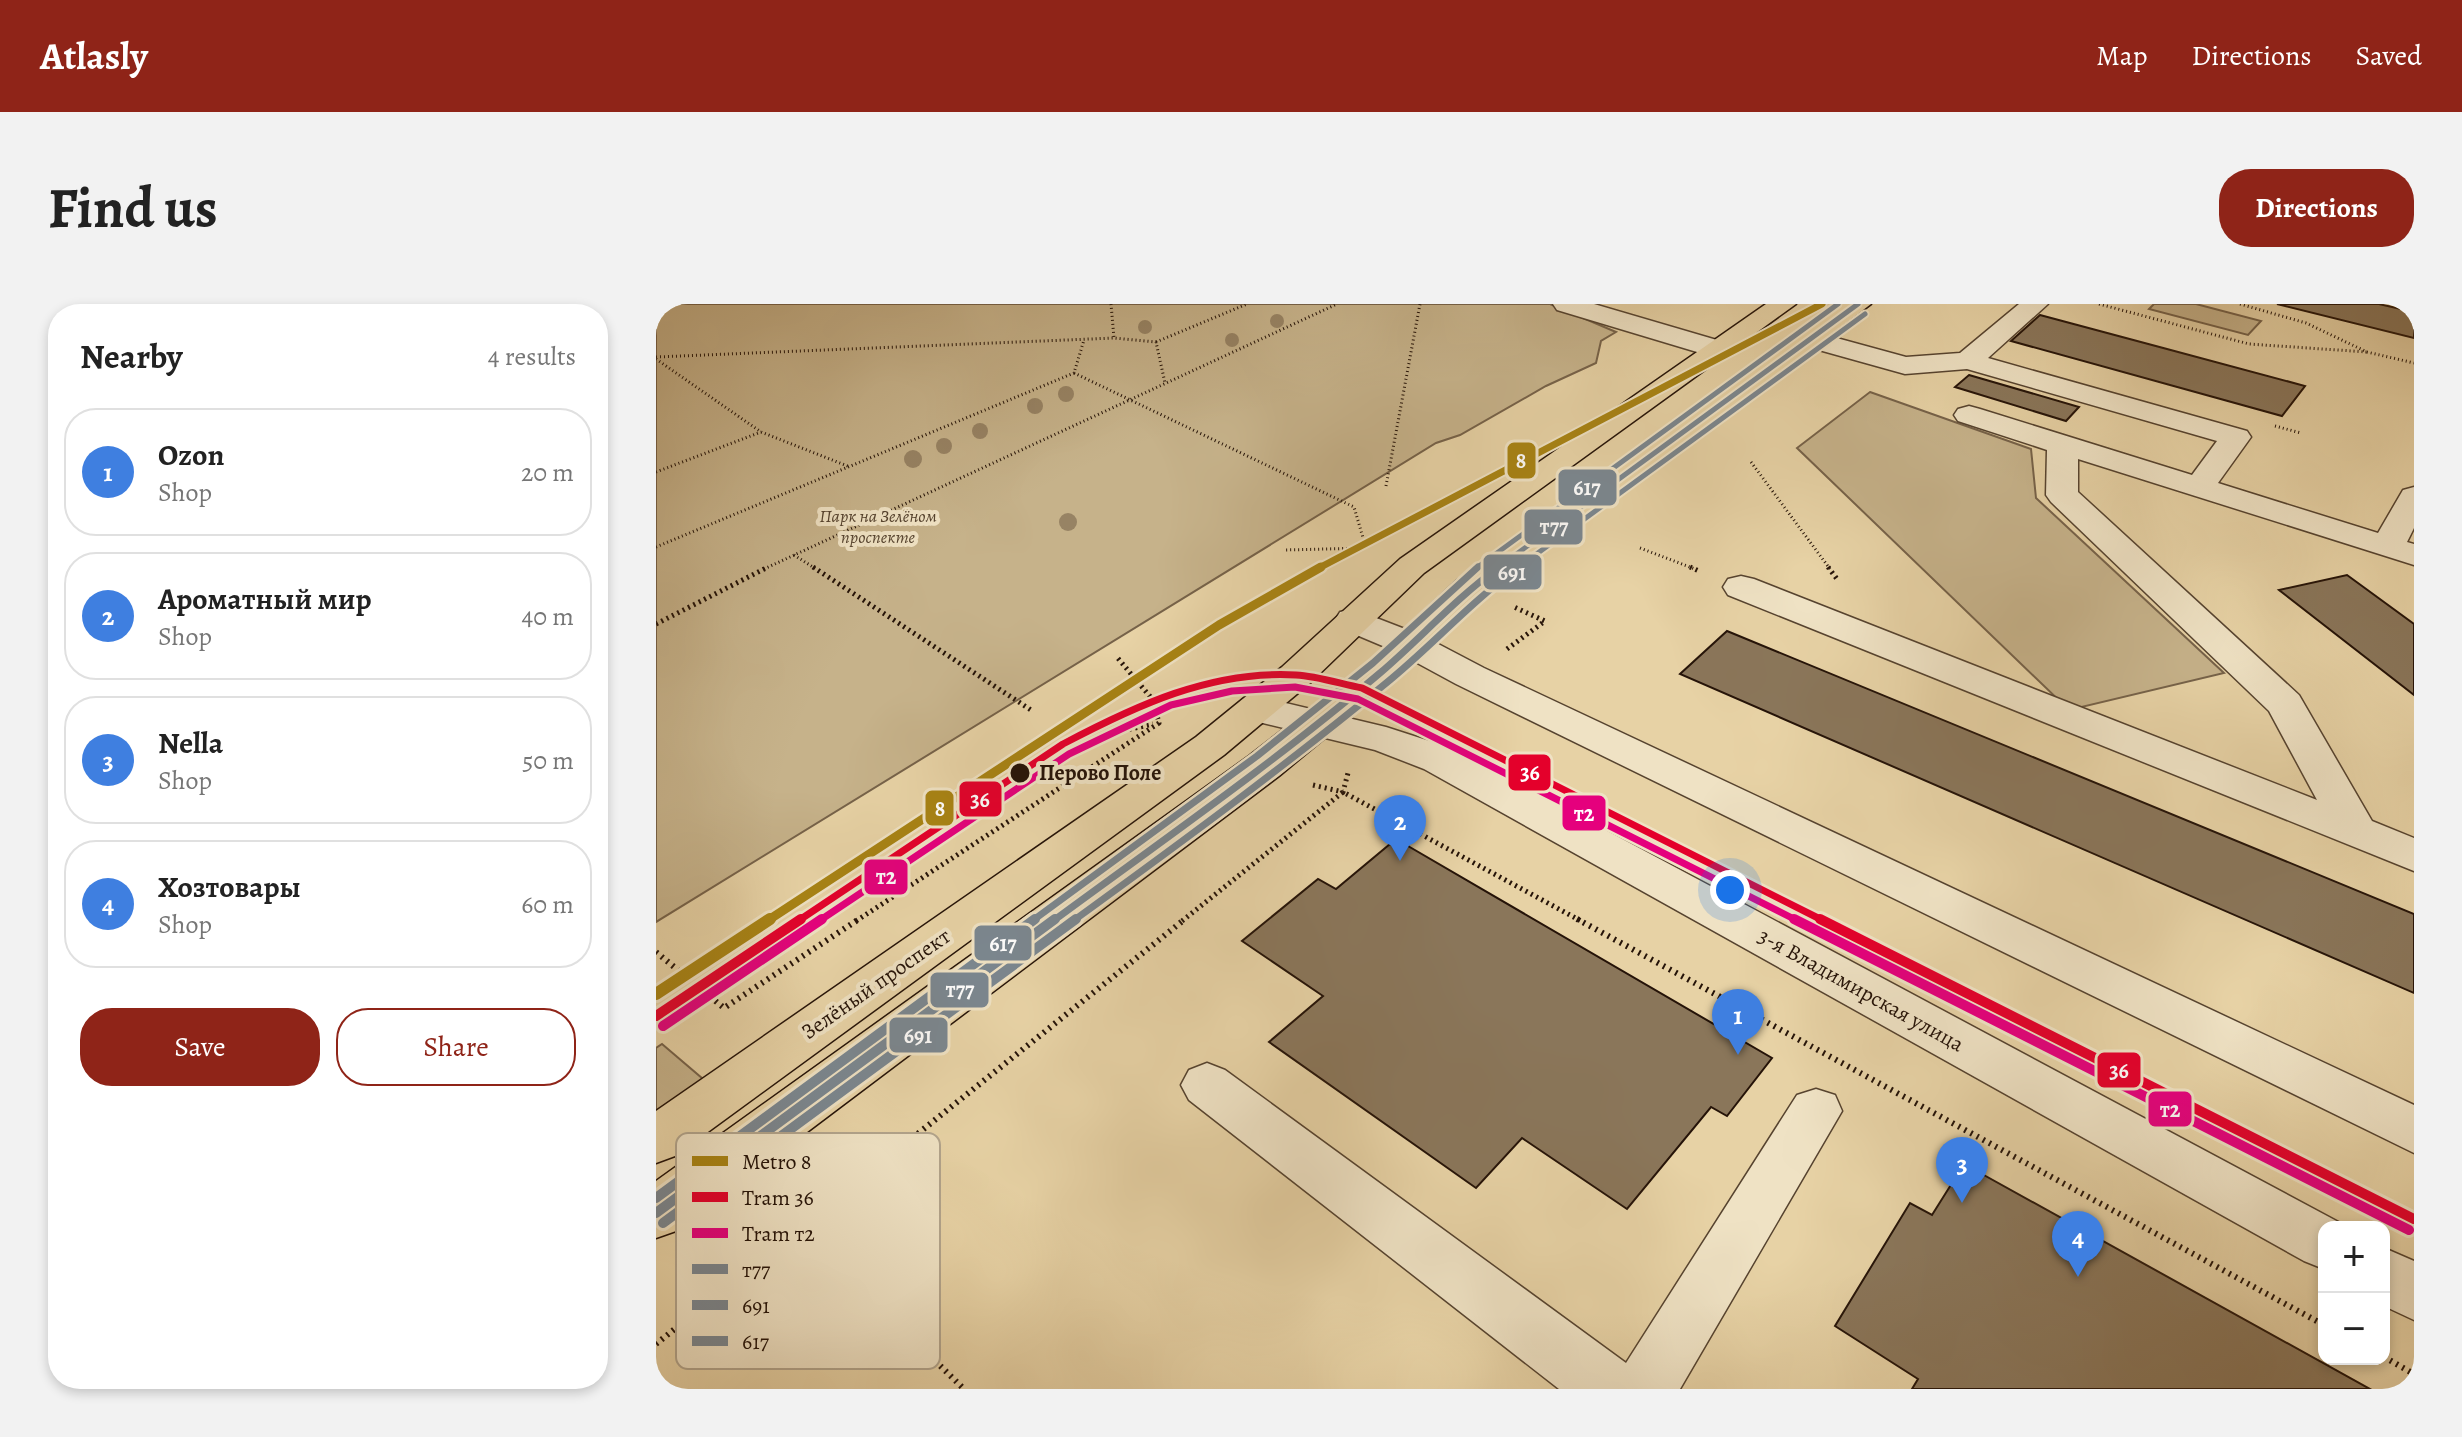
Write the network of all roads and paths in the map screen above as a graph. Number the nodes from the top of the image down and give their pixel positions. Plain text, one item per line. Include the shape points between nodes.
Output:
1 (1111, 304) edge
2 (1247, 304) edge
3 (1337, 304) edge
4 (1420, 304) edge
5 (1566, 304) edge
6 (1783, 304) edge
7 (1858, 304) edge
8 (2035, 304) edge
9 (2099, 304) edge
10 (2240, 304) edge
11 (1114, 338) junction
12 (1811, 339) junction
13 (1084, 340) junction
14 (1156, 342) junction
15 (1717, 349) junction
16 (2367, 352) junction
17 (656, 358) edge
18 (1968, 361) junction
19 (2414, 363) edge
20 (1074, 373) junction
21 (1165, 383) junction
22 (1129, 399) junction
23 (1969, 415) dead end
24 (761, 432) junction
25 (2063, 445) junction
26 (1751, 462) dead end
27 (851, 467) junction
28 (656, 472) edge
29 (1386, 486) dead end
30 (2198, 488) junction
31 (2414, 497) edge
32 (656, 547) edge
33 (1640, 548) dead end
34 (1285, 550) dead end
35 (2400, 551) edge
36 (794, 554) junction
37 (1741, 587) joint
38 (1502, 602) dead end
39 (1353, 620) junction
40 (656, 624) edge
41 (1410, 644) junction
42 (1885, 644) junction
43 (1499, 653) dead end
44 (1116, 656) dead end
45 (1256, 709) junction
46 (1031, 710) dead end
47 (1159, 723) junction
48 (1316, 725) junction
49 (1100, 736) dead end
50 (1349, 770) dead end
51 (1311, 785) dead end
52 (1343, 792) junction
53 (2356, 832) junction
54 (2414, 855) edge
55 (656, 952) edge
56 (1207, 1085) dead end
57 (1816, 1111) dead end
58 (2414, 1130) edge
59 (764, 1133) edge
60 (919, 1133) edge
61 (656, 1140) edge
62 (676, 1198) edge
63 (656, 1213) edge
64 (2318, 1240) edge
65 (2390, 1278) edge
66 (2414, 1292) edge
67 (2318, 1322) edge
68 (676, 1328) edge
69 (656, 1344) edge
70 (2390, 1360) edge
71 (940, 1366) edge
72 (2414, 1374) edge
73 (964, 1389) edge
74 (1609, 1389) edge
75 (1645, 1389) edge

1 - 11 path
2 - 14 path
3 - 21 path
4 - 29 path
5 - 15 street
6 - 15 main road, Зелёный проспект
7 - 12 main road
8 - 18 street
9 - 16 path via 2249,344
10 - 16 path via 2306,323
11 - 13 path
11 - 14 path
12 - 18 street via 1905,366
12 - 41 main road via 1469,589
13 - 17 path
13 - 20 path
14 - 21 path
15 - 39 main road, Зелёный проспект via 1412,566
16 - 19 path
17 - 24 path
18 - 30 street via 2236,437
20 - 22 path
20 - 27 path
21 - 22 path
22 - 34 path via 1354,507 1366,548
22 - 36 path
23 - 25 street
24 - 27 path
24 - 28 path
25 - 30 street
25 - 53 street via 2062,495 2285,704
26 - 42 path
27 - 32 path
30 - 35 street
31 - 35 street
33 - 37 path
36 - 40 path
36 - 46 path
37 - 42 street
38 - 43 path via 1545,621
39 - 41 street
39 - 45 main road, Зелёный проспект
41 - 48 main road
41 - 58 street
42 - 53 street
44 - 47 path via 1153,700
45 - 48 street, 3-я Владимирская улица
45 - 61 main road, Зелёный проспект
47 - 49 path
47 - 55 path via 724,1008
48 - 59 main road
48 - 64 street, 3-я Владимирская улица via 1386,740 1439,759
50 - 52 path
51 - 52 path
52 - 60 path
52 - 67 path
53 - 54 street
56 - 74 street
57 - 75 street
62 - 63 main road
65 - 66 street
68 - 69 path
70 - 72 path
71 - 73 path

